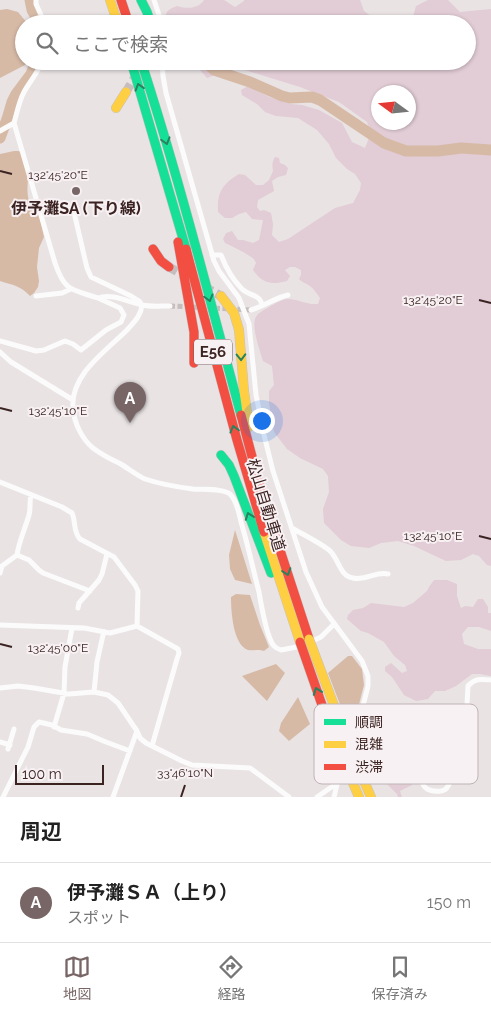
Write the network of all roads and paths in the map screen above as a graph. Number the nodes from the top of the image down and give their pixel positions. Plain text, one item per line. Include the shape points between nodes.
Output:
1 (36, 0) edge
2 (110, 0) edge
3 (121, 0) edge
4 (141, 0) edge
5 (154, 0) edge
6 (41, 15) edge
7 (115, 15) edge
8 (126, 15) edge
9 (148, 15) edge
10 (159, 15) edge
11 (38, 70) edge
12 (134, 70) edge
13 (145, 70) edge
14 (163, 70) edge
15 (126, 92) tunnel mouth
16 (116, 108) dead end
17 (148, 117) junction
18 (14, 123) junction
19 (2, 130) edge
20 (73, 208) dead end
21 (153, 250) dead end
22 (212, 255) junction
23 (169, 267) tunnel mouth
24 (71, 289) junction
25 (288, 295) dead end
26 (36, 296) dead end
27 (221, 296) tunnel mouth
28 (98, 298) junction
29 (142, 305) junction
30 (262, 305) junction
31 (170, 306) tunnel mouth
32 (250, 310) tunnel mouth
33 (0, 341) edge
34 (0, 352) edge
35 (194, 363) dead end
36 (73, 400) junction
37 (221, 455) dead end
38 (0, 482) edge
39 (32, 495) junction
40 (291, 528) junction
41 (280, 552) junction
42 (107, 554) junction
43 (16, 555) junction
44 (0, 573) edge
45 (388, 574) dead end
46 (90, 591) junction
47 (78, 608) dead end
48 (334, 624) junction
49 (0, 625) edge
50 (137, 626) junction
51 (72, 628) junction
52 (105, 632) junction
53 (304, 641) junction
54 (491, 680) edge
55 (0, 688) edge
56 (94, 692) junction
57 (64, 694) junction
58 (321, 704) edge
59 (330, 704) edge
60 (364, 704) edge
61 (467, 704) edge
62 (54, 727) junction
63 (14, 730) dead end
64 (137, 731) junction
65 (0, 742) edge
66 (152, 746) junction
67 (130, 751) junction
68 (336, 784) joint
69 (353, 784) edge
70 (365, 784) edge
71 (423, 784) edge
72 (449, 784) edge
73 (3, 797) edge
74 (113, 797) edge
75 (289, 797) edge
76 (317, 797) edge
77 (334, 797) edge
78 (359, 797) edge
79 (371, 797) edge

1 - 6 street
2 - 7 highway
3 - 8 highway
4 - 9 highway
5 - 10 street
11 - 18 street via 22,94
17 -> 12 highway, 松山自動車道 / E56
13 -> 41 highway, 松山自動車道 / E56
14 - 22 street via 166,93
15 - 16 highway
17 - 35 highway via 178,239 194,332
53 -> 17 highway, 松山自動車道 / E56 via 282,593
18 - 19 street
18 - 24 street via 55,263 61,279
20 - 29 street via 91,277 131,296
21 - 23 highway
22 - 30 street via 221,255 235,282 259,298
22 - 40 street via 219,271 239,298 249,324 256,395 264,435
24 - 26 street
24 - 28 street
25 - 30 street
27 -> 41 highway via 234,312 240,332 248,422
28 - 29 street via 103,296
28 - 33 street via 120,308 124,315 121,322 81,350 65,341 36,350
29 - 31 street
29 - 36 street via 139,316 96,358 82,377
30 - 32 street
34 - 36 street
36 - 48 street via 80,431 93,448 106,456 156,483 218,490 232,496 274,646 281,650 305,645
53 -> 37 highway via 273,578 234,476
38 - 39 street
39 - 42 street via 72,513 76,536
39 - 43 street
40 - 45 street via 330,550 349,577
40 - 48 street via 313,589
41 -> 53 highway, 松山自動車道 / E56
42 - 46 street via 102,574
42 - 50 street via 118,562 138,591
43 - 44 street via 2,566
43 - 46 street via 29,560 39,570
46 - 47 street
48 - 60 street via 362,661 368,676
49 - 51 street
50 - 52 street
50 - 66 street via 178,649 179,653
51 - 52 street
51 - 57 street
52 - 56 street
58 -> 53 highway, 松山自動車道 / E56, bridge
53 - 59 highway, 松山自動車道 / E56, bridge
54 - 61 street via 481,678 471,682
55 - 57 street via 18,686
56 - 57 street
56 - 64 street via 114,699
57 - 62 street
62 - 67 street via 87,734
62 - 73 street via 39,722 34,727 28,747
63 - 65 street via 9,747
64 - 66 street via 140,738
64 - 67 street
66 - 75 street via 192,765 250,768
67 - 74 street
68 - 76 street
68 - 77 street
78 -> 69 highway, 松山自動車道 / E56, bridge
70 - 79 highway, 松山自動車道 / E56
71 - 72 street via 427,789 439,792

